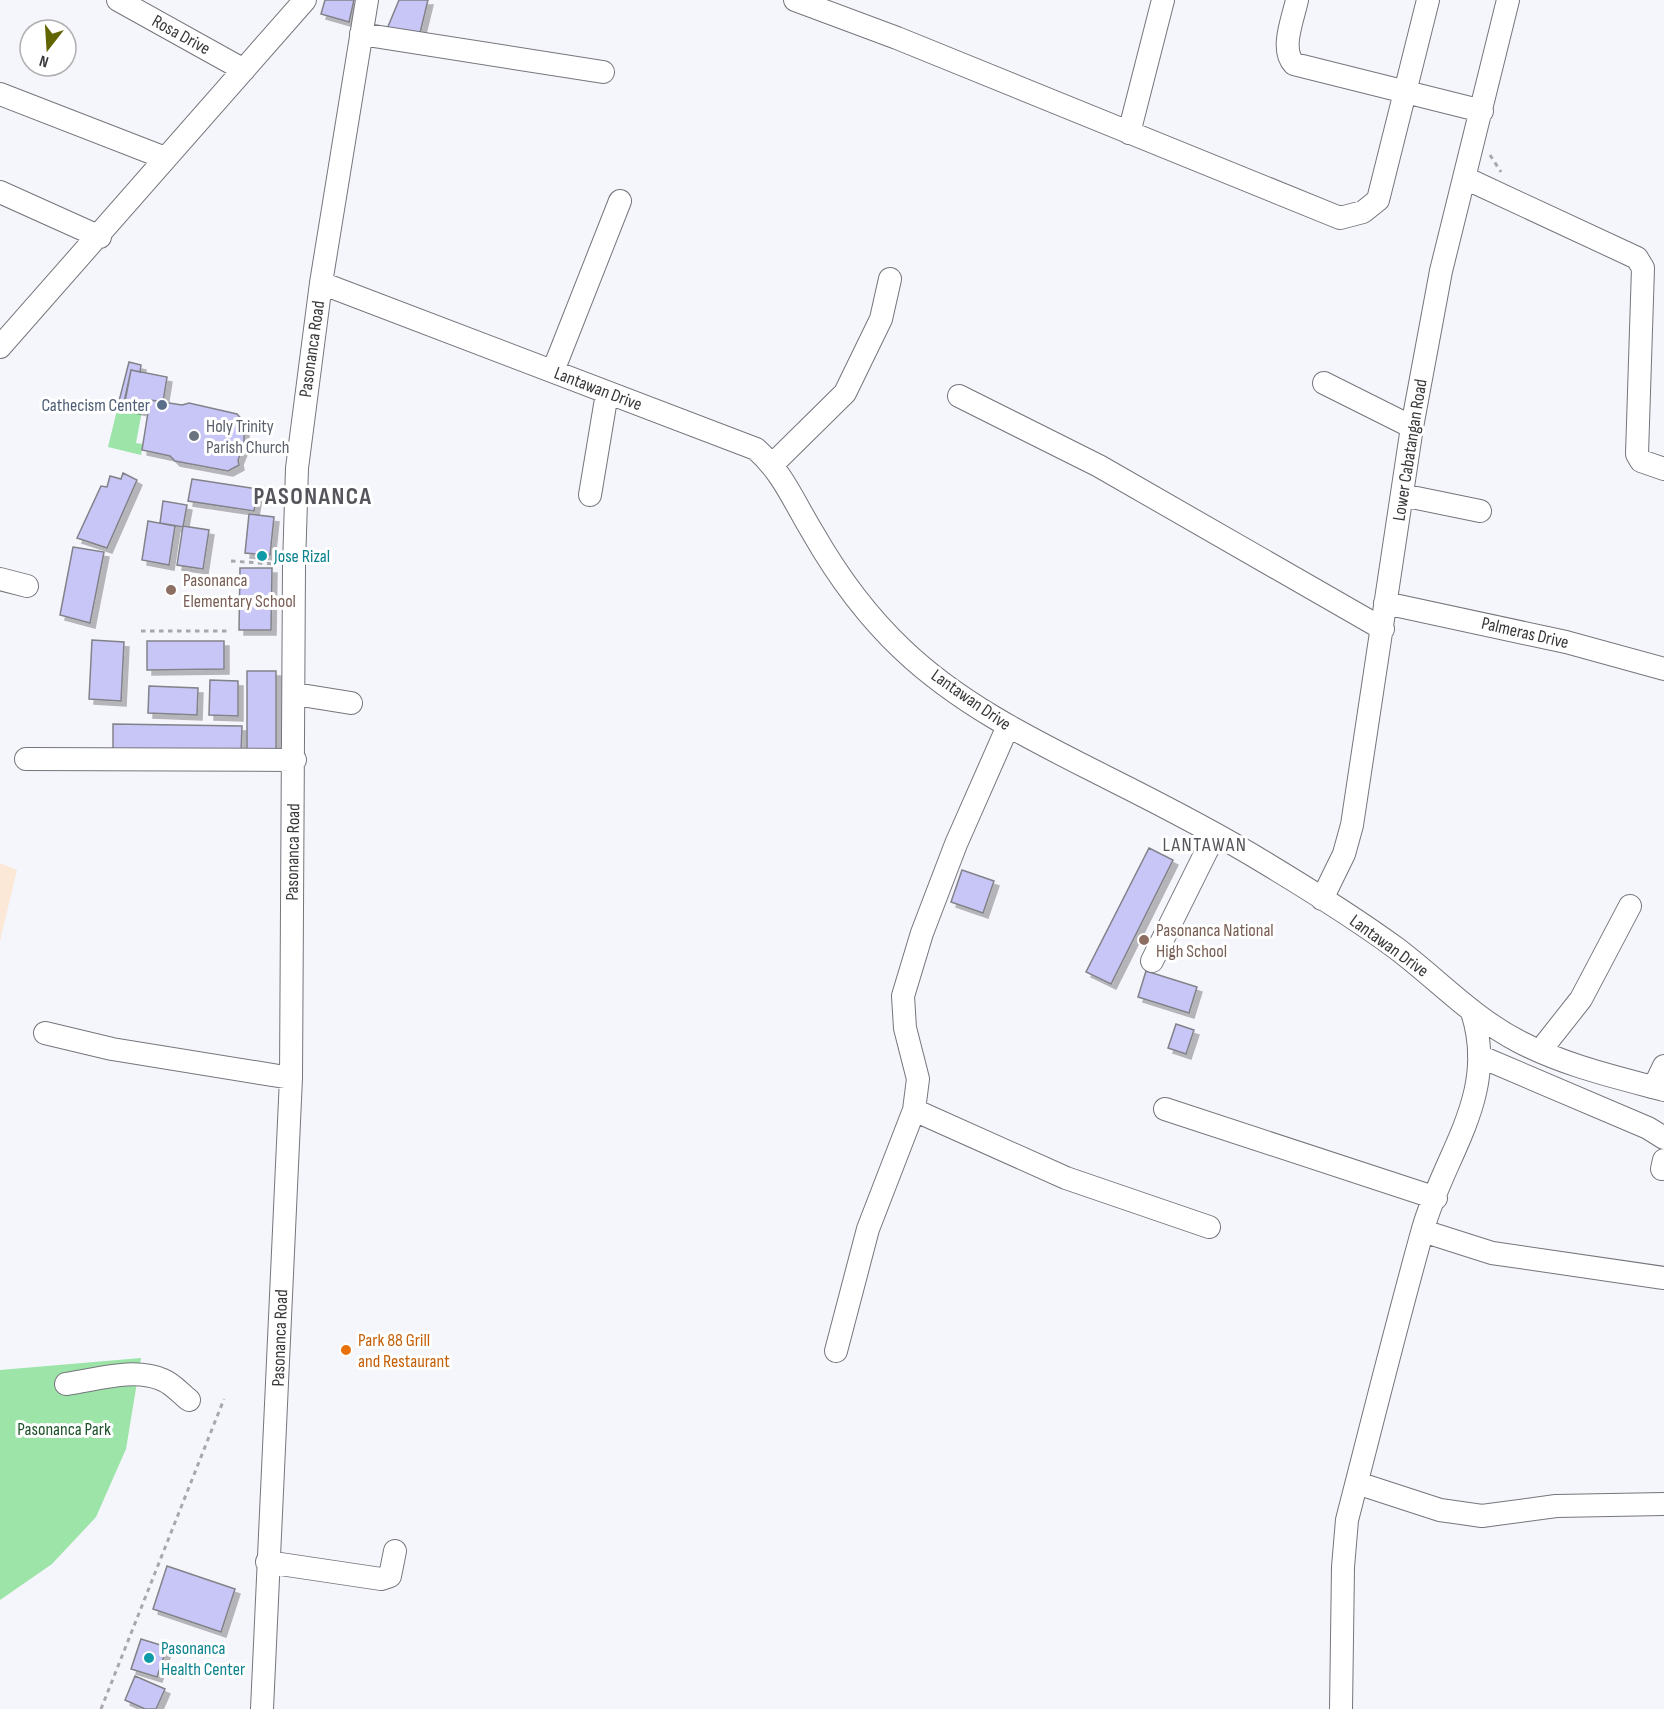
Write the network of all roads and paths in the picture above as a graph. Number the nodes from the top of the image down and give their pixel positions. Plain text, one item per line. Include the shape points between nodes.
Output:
1 (118, 0) edge
2 (367, 0) edge
3 (795, 0) edge
4 (1163, 0) edge
5 (1297, 0) edge
6 (1428, 0) edge
7 (1508, 0) edge
8 (297, 3) edge
9 (361, 34) junction
10 (244, 70) junction
11 (603, 72) dead end
12 (1405, 92) junction
13 (0, 94) edge
14 (1482, 111) junction
15 (1129, 133) junction
16 (165, 158) junction
17 (1465, 178) junction
18 (0, 192) edge
19 (620, 201) dead end
20 (100, 237) junction
21 (890, 279) dead end
22 (321, 283) junction
23 (0, 347) edge
24 (553, 371) junction
25 (1324, 383) dead end
26 (607, 393) junction
27 (959, 396) dead end
28 (1413, 427) junction
29 (773, 464) junction
30 (1664, 469) edge
31 (590, 495) dead end
32 (1402, 495) junction
33 (1480, 511) dead end
34 (231, 561) dead end
35 (279, 564) dead end
36 (0, 579) edge
37 (27, 586) dead end
38 (1385, 603) junction
39 (1383, 629) junction
40 (141, 631) dead end
41 (230, 631) dead end
42 (1664, 669) edge
43 (295, 694) junction
44 (351, 703) dead end
45 (1008, 726) junction
46 (26, 759) dead end
47 (295, 760) junction
48 (1215, 834) junction
49 (1322, 900) junction
50 (1630, 906) dead end
51 (1152, 961) dead end
52 (1472, 1012) junction
53 (45, 1033) dead end
54 (1540, 1051) junction
55 (1479, 1056) junction
56 (1664, 1066) edge
57 (291, 1078) junction
58 (1659, 1089) edge
59 (1166, 1109) dead end
60 (914, 1110) junction
61 (1664, 1138) edge
62 (1436, 1198) junction
63 (1209, 1227) dead end
64 (1423, 1231) junction
65 (1664, 1278) edge
66 (836, 1352) dead end
67 (66, 1384) dead end
68 (224, 1399) dead end
69 (189, 1400) dead end
70 (1357, 1483) junction
71 (1664, 1504) edge
72 (395, 1551) dead end
73 (267, 1562) junction
74 (101, 1709) edge
75 (262, 1709) edge
76 (1341, 1709) edge

1 - 10 street, Rosa Drive
2 - 9 street, Pasonanca Road
3 - 15 street
4 - 15 street
5 - 12 street via 1287,49 1294,64
6 - 12 street
7 - 14 street, Lower Cabatangan Road
8 - 10 street
9 - 11 street
9 - 22 street, Pasonanca Road
10 - 16 street
12 - 14 street
12 - 15 street via 1378,200 1363,213 1340,218
13 - 16 street
14 - 17 street, Lower Cabatangan Road
16 - 20 street
17 - 28 street, Lower Cabatangan Road via 1441,271
17 - 30 street via 1637,258 1643,268 1637,454 1641,461
18 - 20 street
19 - 24 street
20 - 23 street
21 - 29 street via 881,319 845,393
22 - 24 street, Lantawan Drive
22 - 43 street, Pasonanca Road via 297,468
24 - 26 street, Lantawan Drive
25 - 28 street
26 - 29 street, Lantawan Drive via 756,449
26 - 31 street
27 - 39 street via 1173,507
28 - 32 street, Lower Cabatangan Road
29 - 45 street, Lantawan Drive via 813,534 875,621 905,652 967,701
32 - 33 street
32 - 38 street, Lower Cabatangan Road
34 - 35 path
36 - 37 street
38 - 39 street, Lower Cabatangan Road
38 - 42 street, Palmeras Drive via 1566,642
39 - 49 street, Lower Cabatangan Road via 1352,825 1344,854
40 - 41 path
43 - 44 street
43 - 47 street, Pasonanca Road
45 - 48 street, Lantawan Drive
45 - 60 street via 956,844 903,996 918,1079
46 - 47 street
47 - 57 street, Pasonanca Road
48 - 49 street, Lantawan Drive
48 - 51 street
49 - 52 street, Lantawan Drive via 1396,948
50 - 54 street via 1581,999
52 - 54 street, Lantawan Drive
52 - 55 street via 1479,1034
53 - 57 street via 112,1049
54 - 58 street, Lantawan Drive
55 - 61 street
55 - 62 street via 1479,1077 1470,1118
56 - 58 street
57 - 73 street, Pasonanca Road
59 - 62 street
60 - 63 street via 1066,1178
60 - 66 street via 868,1229
62 - 64 street
64 - 65 street via 1492,1253
64 - 70 street
67 - 69 street via 127,1374 164,1380
68 - 74 path
70 - 71 street via 1440,1510 1482,1516 1556,1506
70 - 76 street via 1347,1520 1343,1567
72 - 73 street via 390,1575 381,1579
73 - 75 street, Pasonanca Road

